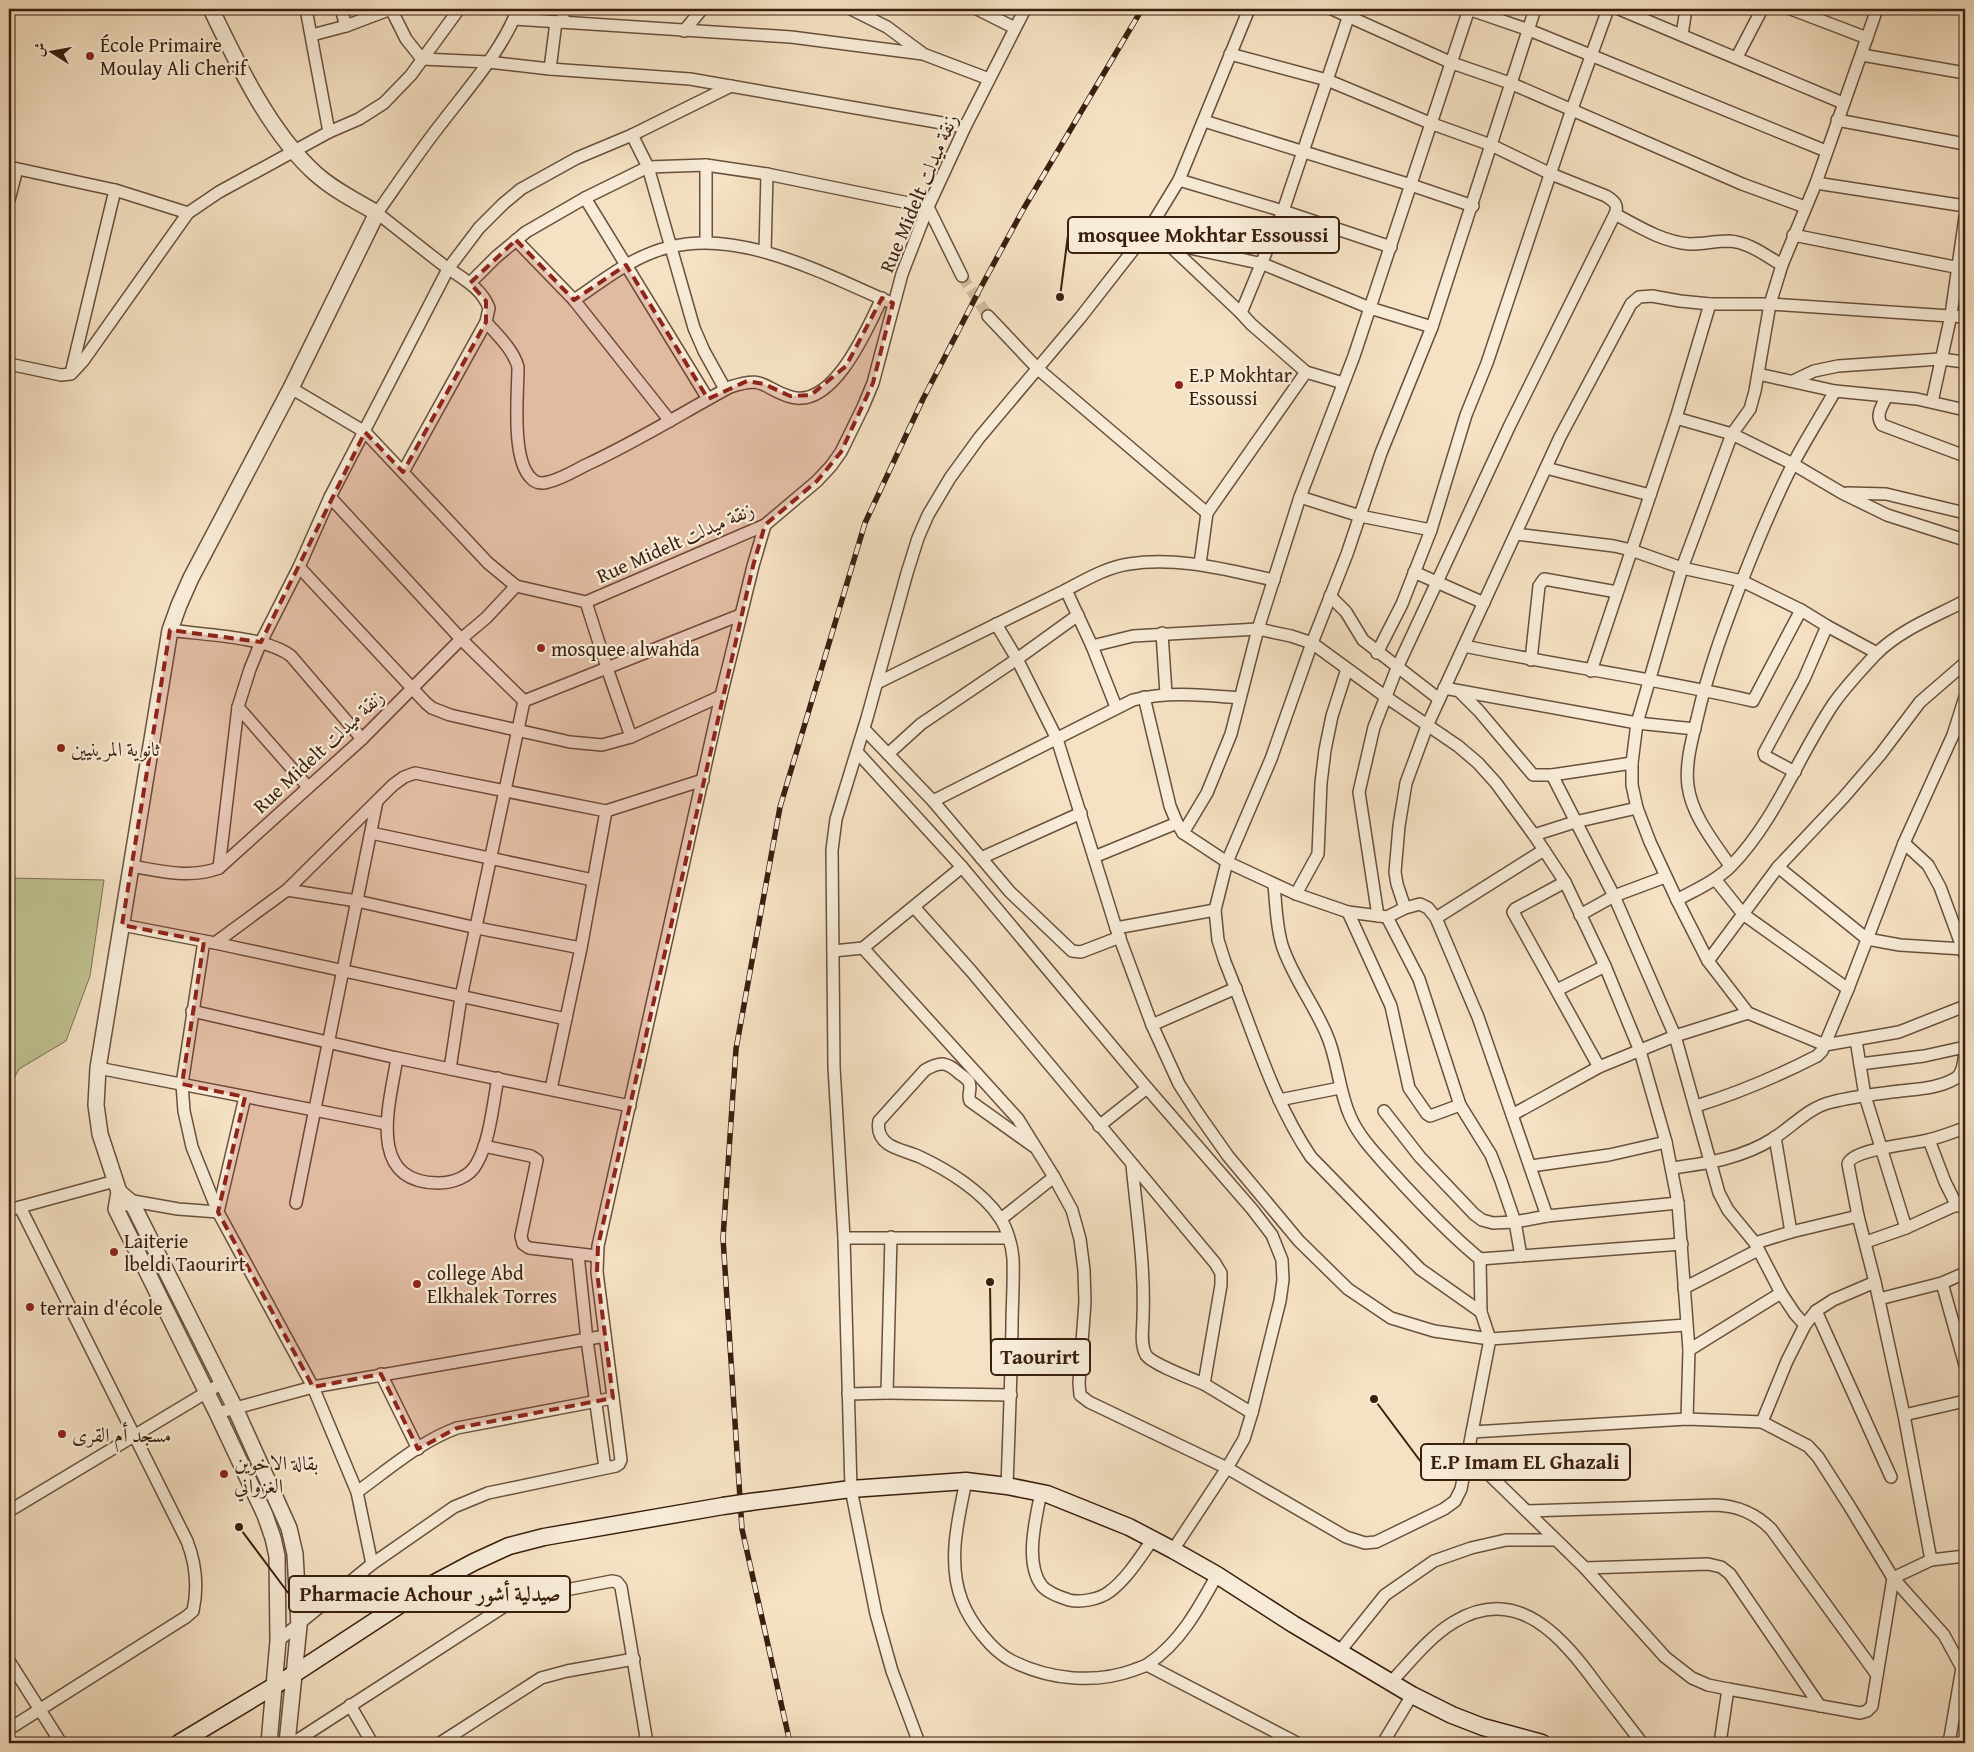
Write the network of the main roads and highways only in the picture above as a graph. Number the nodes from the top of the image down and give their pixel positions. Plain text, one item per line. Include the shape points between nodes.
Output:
1 (179, 1743) edge
2 (1542, 1743) edge

1 - 2 main road, bridge via 294,1674 427,1587 509,1546 544,1537 750,1502 851,1489 966,1481 1041,1492 1111,1519 1217,1575 1412,1695 1483,1727

